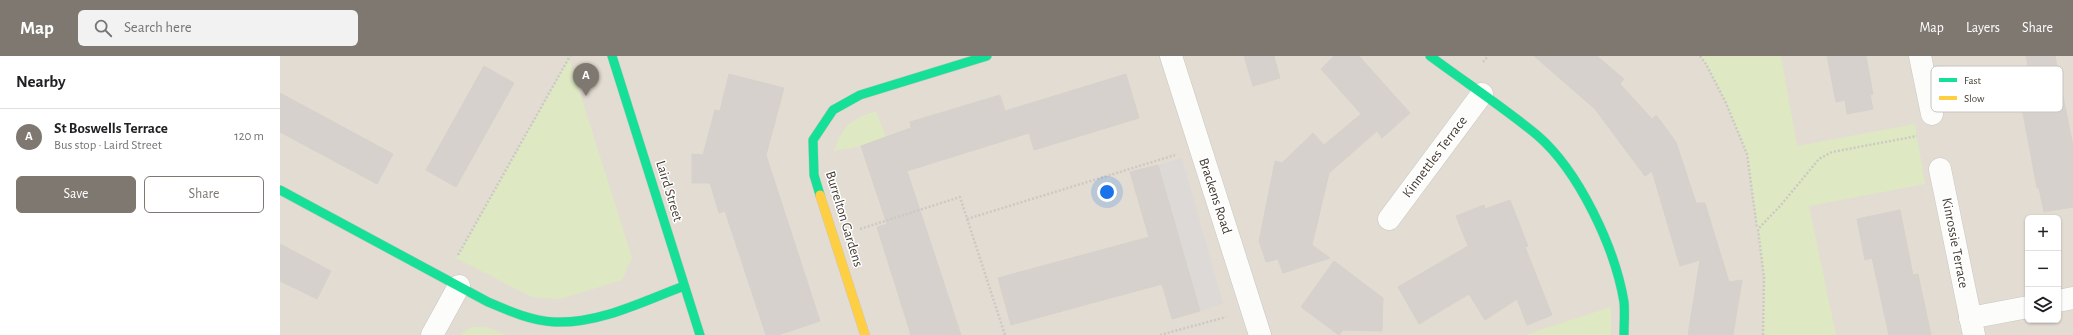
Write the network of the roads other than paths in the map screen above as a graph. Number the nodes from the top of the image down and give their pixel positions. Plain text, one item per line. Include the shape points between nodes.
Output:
1 (612, 56) edge
2 (987, 56) edge
3 (1171, 56) edge
4 (1430, 56) edge
5 (1920, 56) edge
6 (1482, 94) junction
7 (1931, 109) edge
8 (1940, 169) dead end
9 (280, 190) edge
10 (1388, 219) dead end
11 (452, 282) junction
12 (684, 286) junction
13 (2073, 298) edge
14 (2061, 300) edge
15 (2025, 308) edge
16 (1972, 326) edge
17 (432, 335) edge
18 (700, 335) edge
19 (865, 335) edge
20 (1260, 335) edge
21 (1624, 335) edge

1 - 12 street, Laird Street
2 - 19 street, Burrelton Gardens via 860,95 833,110 813,140 814,175
3 - 20 street, Brackens Road
4 - 6 street
5 - 7 street
6 - 10 street, Kinnettles Terrace
6 - 21 street via 1538,136 1571,173 1595,217 1615,263 1624,303
8 - 16 street, Kinrossie Terrace
9 - 11 street
11 - 12 street via 519,315 555,322 590,318
11 - 17 street
12 - 18 street, Laird Street
13 - 14 street
15 - 16 street, Kinrossie Terrace

